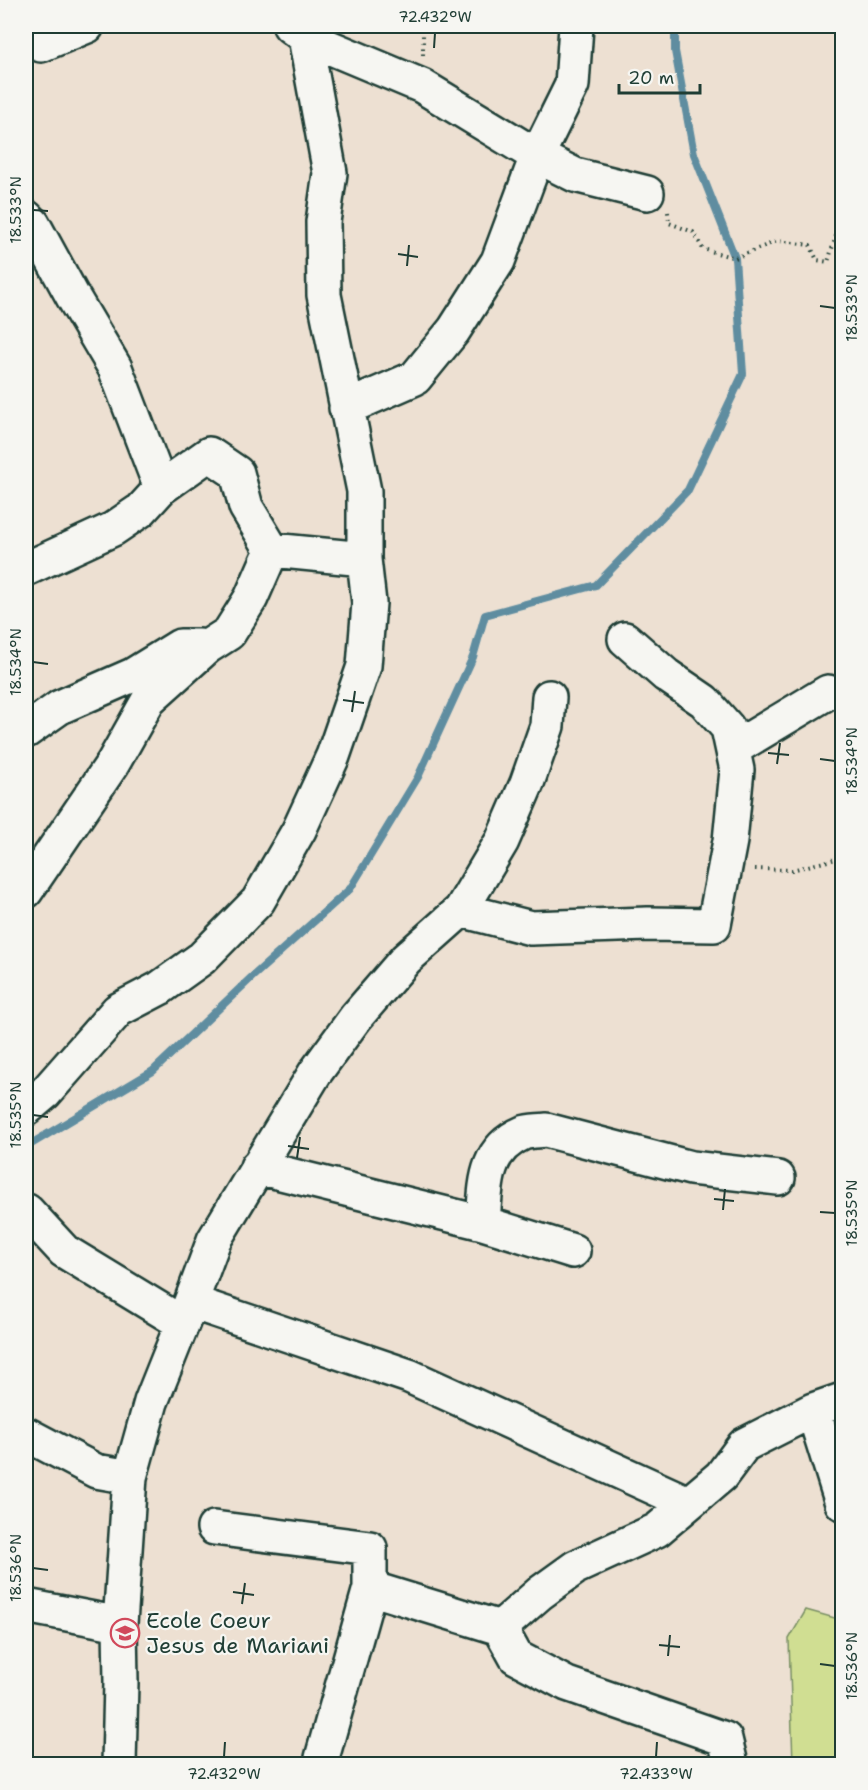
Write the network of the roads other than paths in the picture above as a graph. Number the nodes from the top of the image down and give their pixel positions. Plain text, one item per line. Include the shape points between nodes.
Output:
1 (87, 26) edge
2 (576, 26) edge
3 (298, 31) edge
4 (41, 45) dead end
5 (537, 156) junction
6 (647, 193) road end
7 (26, 217) edge
8 (346, 408) junction
9 (161, 488) junction
10 (272, 550) junction
11 (364, 559) junction
12 (26, 569) edge
13 (625, 639) dead end
14 (207, 646) junction
15 (828, 692) dead end
16 (549, 697) dead end
17 (26, 731) edge
18 (733, 749) junction
19 (26, 891) edge
20 (461, 910) junction
21 (26, 1108) edge
22 (257, 1167) junction
23 (778, 1178) dead end
24 (27, 1211) dead end
25 (483, 1223) junction
26 (573, 1251) dead end
27 (187, 1312) junction
28 (828, 1405) edge
29 (26, 1434) edge
30 (130, 1477) junction
31 (688, 1503) junction
32 (843, 1503) edge
33 (214, 1528) dead end
34 (370, 1588) junction
35 (26, 1606) edge
36 (120, 1624) junction
37 (500, 1628) junction
38 (327, 1762) edge
39 (119, 1764) edge
40 (731, 1764) edge

1 - 4 street
2 - 5 street via 572,85
3 - 5 street via 422,86
3 - 8 street via 330,173 323,222 324,296
5 - 6 street via 575,175
5 - 8 street via 498,261 454,330 415,378
7 - 9 street via 115,368
8 - 11 street via 364,490
9 - 10 street via 209,454 237,473 246,507
9 - 12 street via 141,510 113,529
10 - 11 street
10 - 14 street via 251,598 229,633
11 - 21 street via 369,603 364,666 333,756 299,830 258,901 202,958 160,988 118,1010 45,1093
13 - 18 street via 666,675 704,701 728,728
14 - 17 street via 180,645 133,675 60,707
14 - 19 street via 149,699 112,763
15 - 18 street
16 - 20 street via 547,726 527,783 502,841
18 - 20 street via 737,770 730,841 714,925 531,928
20 - 22 street via 406,959 356,1017 315,1073
22 - 25 street
22 - 27 street via 214,1240
23 - 25 street via 691,1168 546,1131 524,1133 499,1149 487,1171
24 - 27 street via 64,1251
25 - 26 street
27 - 30 street via 151,1402
27 - 31 street via 409,1376
28 - 31 street via 744,1445 721,1476
28 - 32 street
29 - 30 street via 96,1471
30 - 36 street
31 - 37 street via 657,1530 576,1567
33 - 34 street via 370,1548
34 - 37 street
34 - 38 street
35 - 36 street
36 - 39 street
37 - 40 street via 516,1657 567,1684 725,1739

